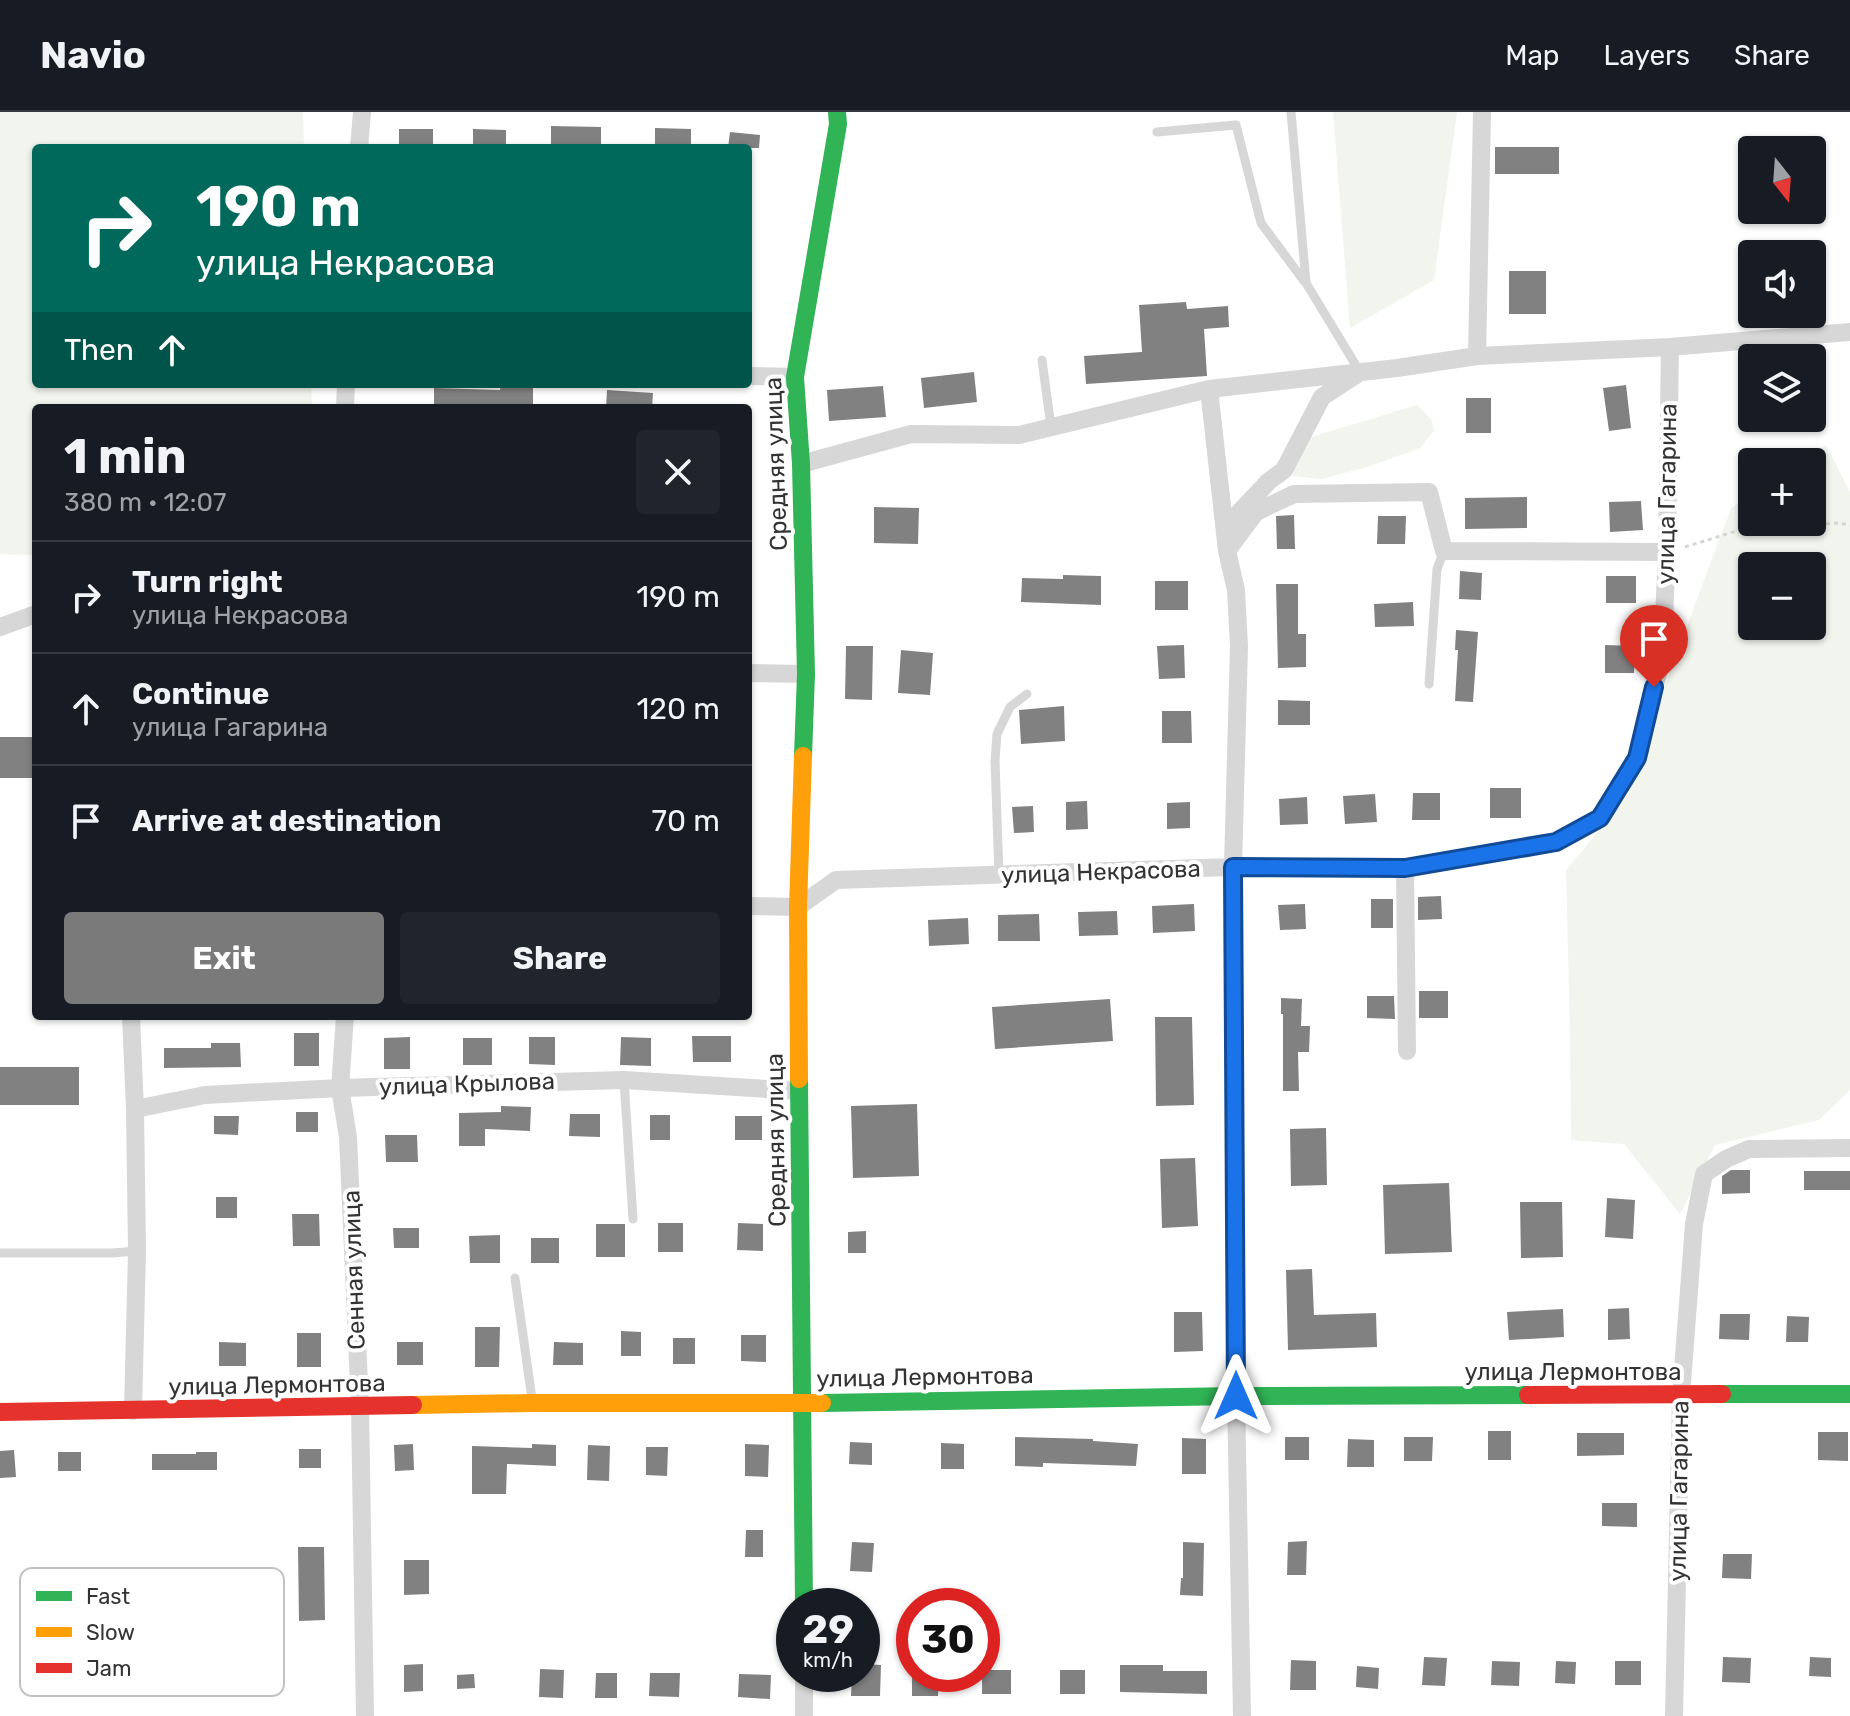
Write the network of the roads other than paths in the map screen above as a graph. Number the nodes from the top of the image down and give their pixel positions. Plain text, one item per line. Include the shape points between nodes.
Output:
1 (362, 112) edge
2 (837, 112) edge
3 (1291, 112) edge
4 (1482, 112) edge
5 (1157, 132) dead end
6 (359, 144) edge
7 (1306, 283) junction
8 (1850, 332) edge
9 (1670, 347) junction
10 (1477, 356) junction
11 (1042, 360) dead end
12 (1360, 372) junction
13 (752, 376) edge
14 (795, 377) junction
15 (1209, 389) junction
16 (1051, 427) junction
17 (801, 464) junction
18 (1227, 551) junction
19 (1444, 551) junction
20 (1667, 552) junction
21 (32, 615) edge
22 (0, 627) edge
23 (752, 673) edge
24 (806, 674) junction
25 (1429, 684) dead end
26 (1027, 694) dead end
27 (1556, 842) joint
28 (1233, 867) junction
29 (1405, 868) junction
30 (999, 875) junction
31 (752, 906) edge
32 (798, 907) junction
33 (131, 1020) edge
34 (345, 1020) edge
35 (1407, 1051) dead end
36 (624, 1080) junction
37 (340, 1088) junction
38 (799, 1091) junction
39 (135, 1109) junction
40 (1850, 1148) edge
41 (633, 1219) dead end
42 (137, 1251) junction
43 (0, 1253) edge
44 (515, 1278) dead end
45 (1850, 1394) edge
46 (1236, 1396) junction
47 (1681, 1396) junction
48 (532, 1403) junction
49 (803, 1403) junction
50 (360, 1407) junction
51 (133, 1411) junction
52 (0, 1412) edge
53 (804, 1588) edge
54 (804, 1692) edge
55 (365, 1716) edge
56 (804, 1716) edge
57 (1242, 1716) edge
58 (1674, 1716) edge

1 - 6 street
2 - 14 street, Средняя улица
3 - 7 lane
4 - 10 street
5 - 7 lane via 1236,125 1261,223
7 - 12 lane
8 - 9 street
9 - 10 street
9 - 20 street, улица Гагарина
10 - 12 street
11 - 16 lane
12 - 15 street
12 - 18 street via 1322,397 1284,470 1236,516
13 - 14 street
14 - 17 street, Средняя улица
15 - 16 street
15 - 18 street
16 - 17 street via 1019,435 911,434
17 - 24 street, Средняя улица
18 - 19 street via 1256,512 1294,494 1429,492
18 - 28 street via 1236,590 1239,646
19 - 20 street
19 - 25 lane via 1437,569
20 - 27 street, улица Гагарина via 1662,660 1637,758 1600,818
21 - 22 street
23 - 24 street
24 - 32 street, Средняя улица
26 - 30 lane via 1010,707 997,734
27 - 29 street, улица Некрасова
28 - 29 street, улица Некрасова
28 - 30 street, улица Некрасова
28 - 46 street
29 - 35 street
30 - 32 street, улица Некрасова via 836,880
31 - 32 street
32 - 38 street, Средняя улица
33 - 39 street
34 - 37 street, Сенная улица
36 - 37 street, улица Крылова
36 - 38 street, улица Крылова
36 - 41 lane
37 - 39 street, улица Крылова via 205,1095
37 - 50 street, Сенная улица via 348,1137
38 - 49 street, Средняя улица
39 - 42 street
40 - 47 street, улица Гагарина via 1749,1149 1704,1174 1694,1224
42 - 43 lane
42 - 51 street
44 - 48 lane
45 - 47 street, улица Лермонтова
46 - 47 street, улица Лермонтова
46 - 49 street, улица Лермонтова
46 - 57 street
47 - 58 street, улица Гагарина
48 - 49 street, улица Лермонтова
48 - 50 street, улица Лермонтова
49 - 53 street, Средняя улица
50 - 51 street, улица Лермонтова
50 - 55 street, Сенная улица
51 - 52 street, улица Лермонтова
54 - 56 street

